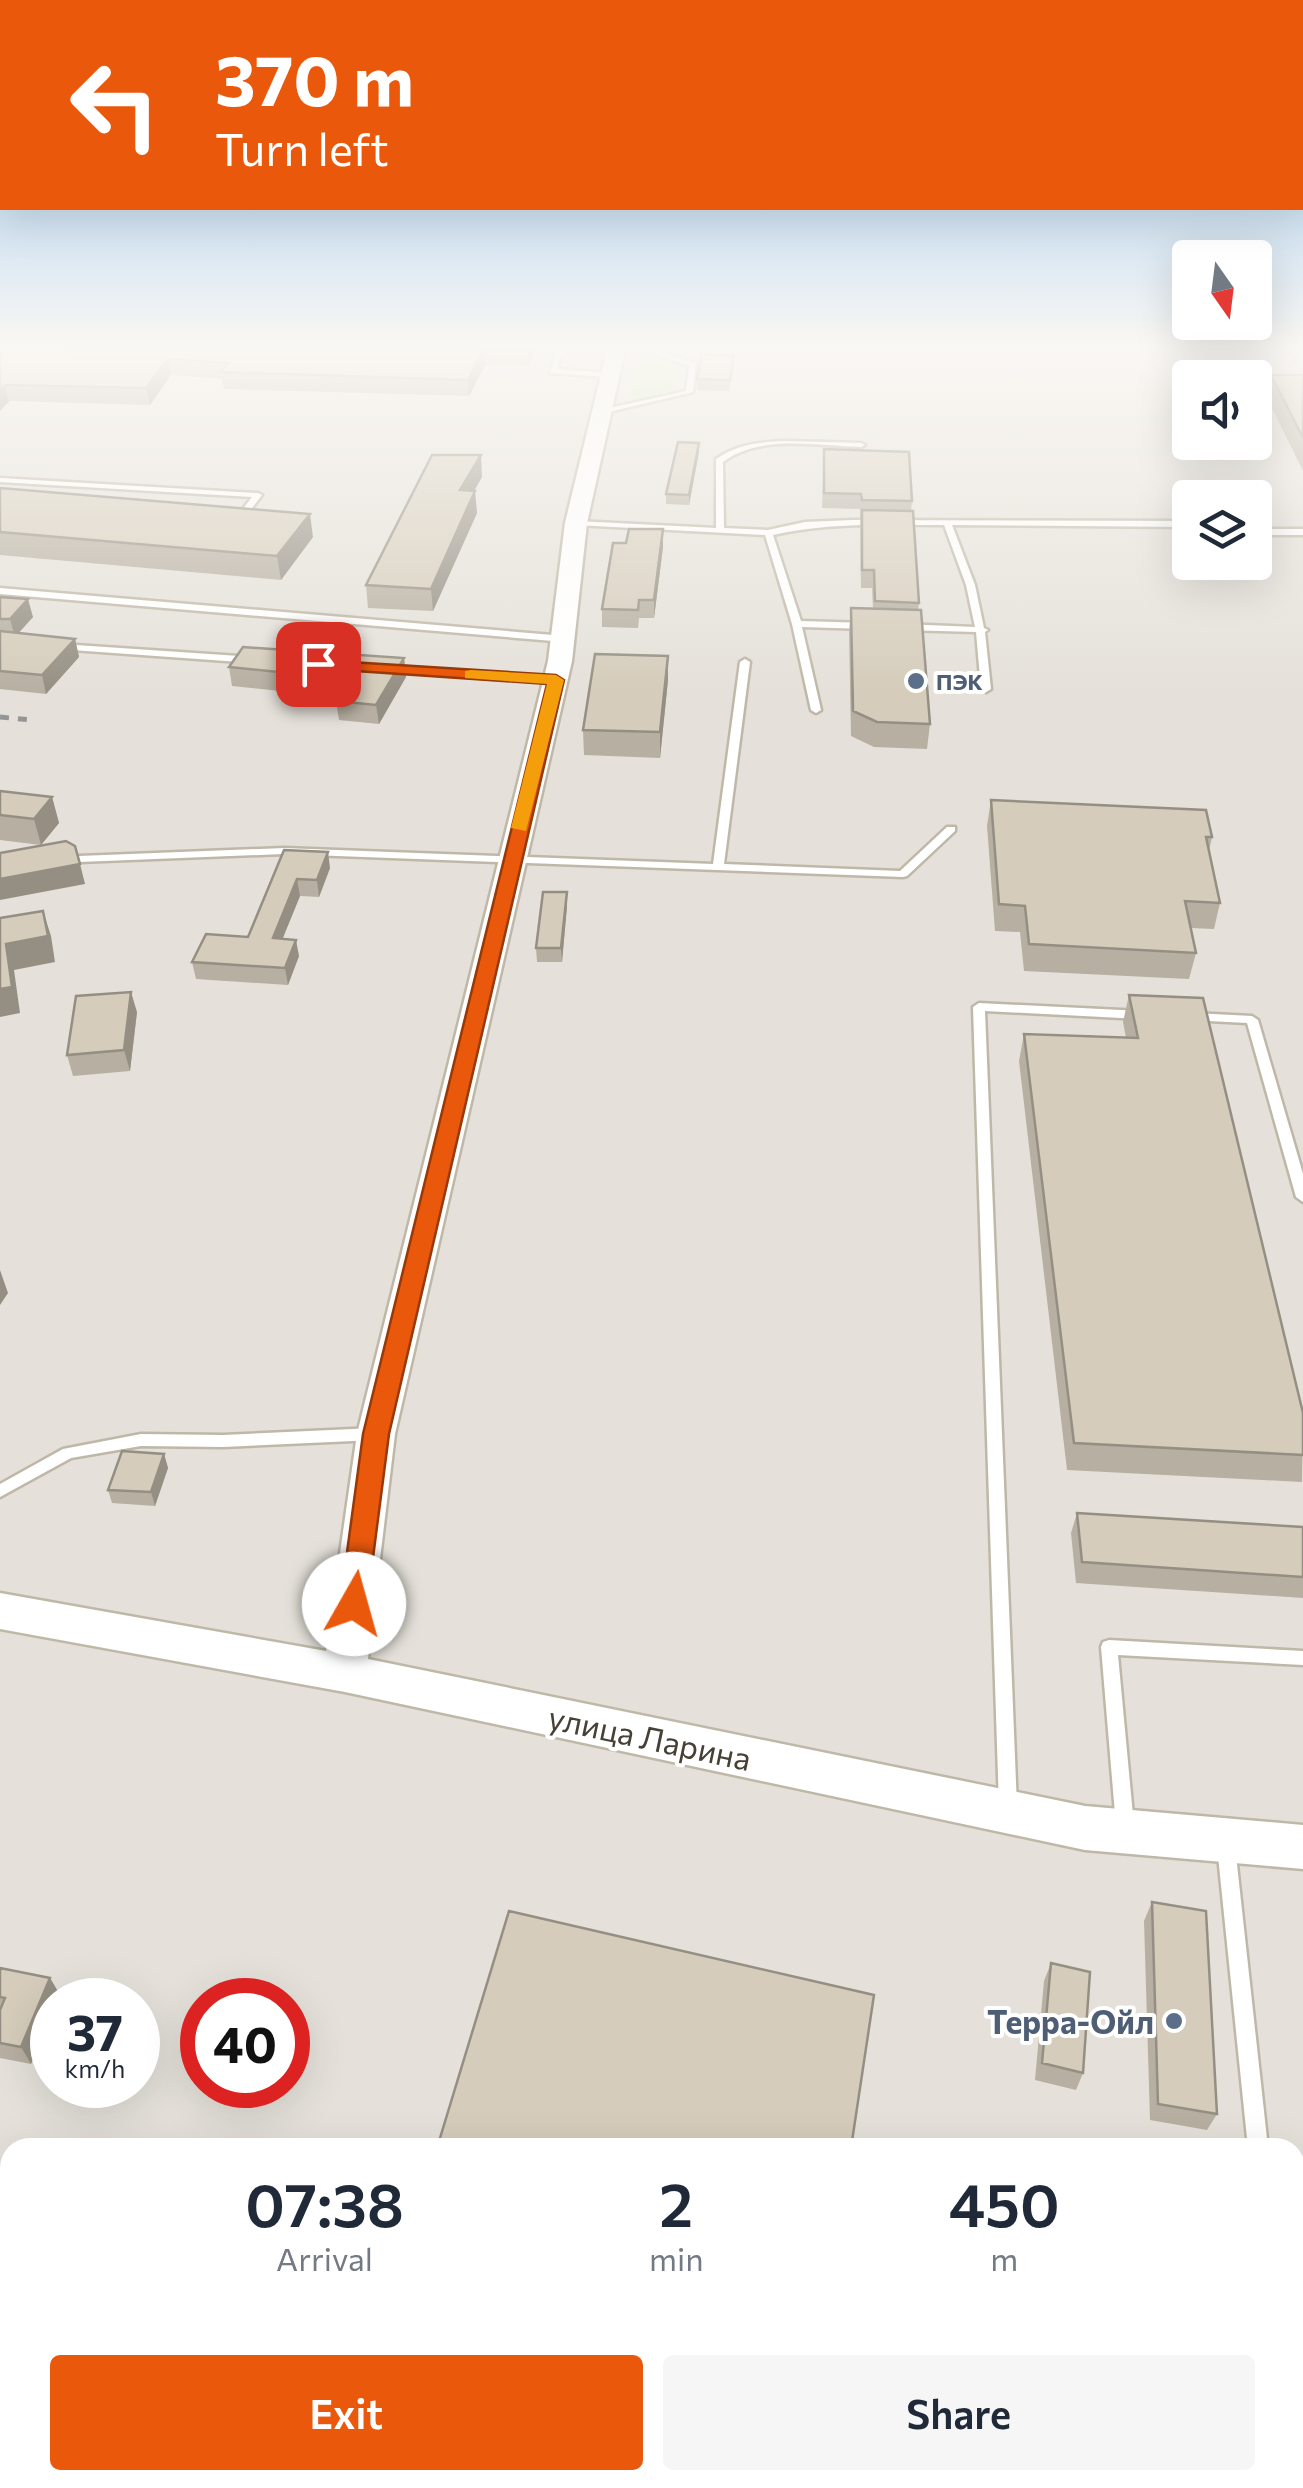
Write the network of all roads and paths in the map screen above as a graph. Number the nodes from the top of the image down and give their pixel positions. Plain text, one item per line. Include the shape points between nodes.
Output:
1 (589, 462) edge
2 (719, 462) edge
3 (0, 480) edge
4 (947, 522) junction
5 (576, 523) junction
6 (236, 524) edge
7 (1172, 524) edge
8 (720, 529) junction
9 (1272, 532) edge
10 (1303, 532) edge
11 (768, 533) junction
12 (0, 591) edge
13 (797, 624) junction
14 (872, 626) edge
15 (890, 627) edge
16 (983, 630) junction
17 (565, 639) junction
18 (40, 646) edge
19 (258, 660) edge
20 (745, 662) dead end
21 (377, 668) edge
22 (556, 680) junction
23 (986, 689) dead end
24 (816, 710) dead end
25 (951, 829) dead end
26 (512, 857) junction
27 (79, 859) edge
28 (718, 866) junction
29 (1154, 1016) edge
30 (1174, 1016) edge
31 (1303, 1197) edge
32 (376, 1434) junction
33 (0, 1491) edge
34 (0, 1611) edge
35 (1303, 1658) edge
36 (345, 1672) junction
37 (1008, 1813) junction
38 (1126, 1832) junction
39 (1225, 1840) junction
40 (1303, 1847) edge
41 (1257, 2138) edge

1 - 5 street
2 - 8 lane
3 - 6 lane via 258,495
4 - 7 lane
4 - 11 lane via 837,523
4 - 16 lane via 975,590
5 - 8 lane
5 - 17 street
8 - 11 lane
9 - 10 lane
11 - 13 lane
12 - 17 lane
13 - 14 lane
13 - 24 lane
15 - 16 lane
16 - 23 lane
17 - 22 street
18 - 19 lane
20 - 28 lane
21 - 22 lane
22 - 26 street
25 - 28 lane via 903,874
26 - 27 lane via 284,851
26 - 28 lane
26 - 32 street
29 - 37 lane via 978,1008
30 - 31 lane via 1252,1020
32 - 33 lane via 142,1440 68,1452
32 - 36 street
34 - 36 street, улица Ларина
35 - 38 lane via 1109,1647
36 - 37 street, улица Ларина
37 - 38 street, улица Ларина
38 - 39 street, улица Ларина
39 - 40 street, улица Ларина
39 - 41 lane

